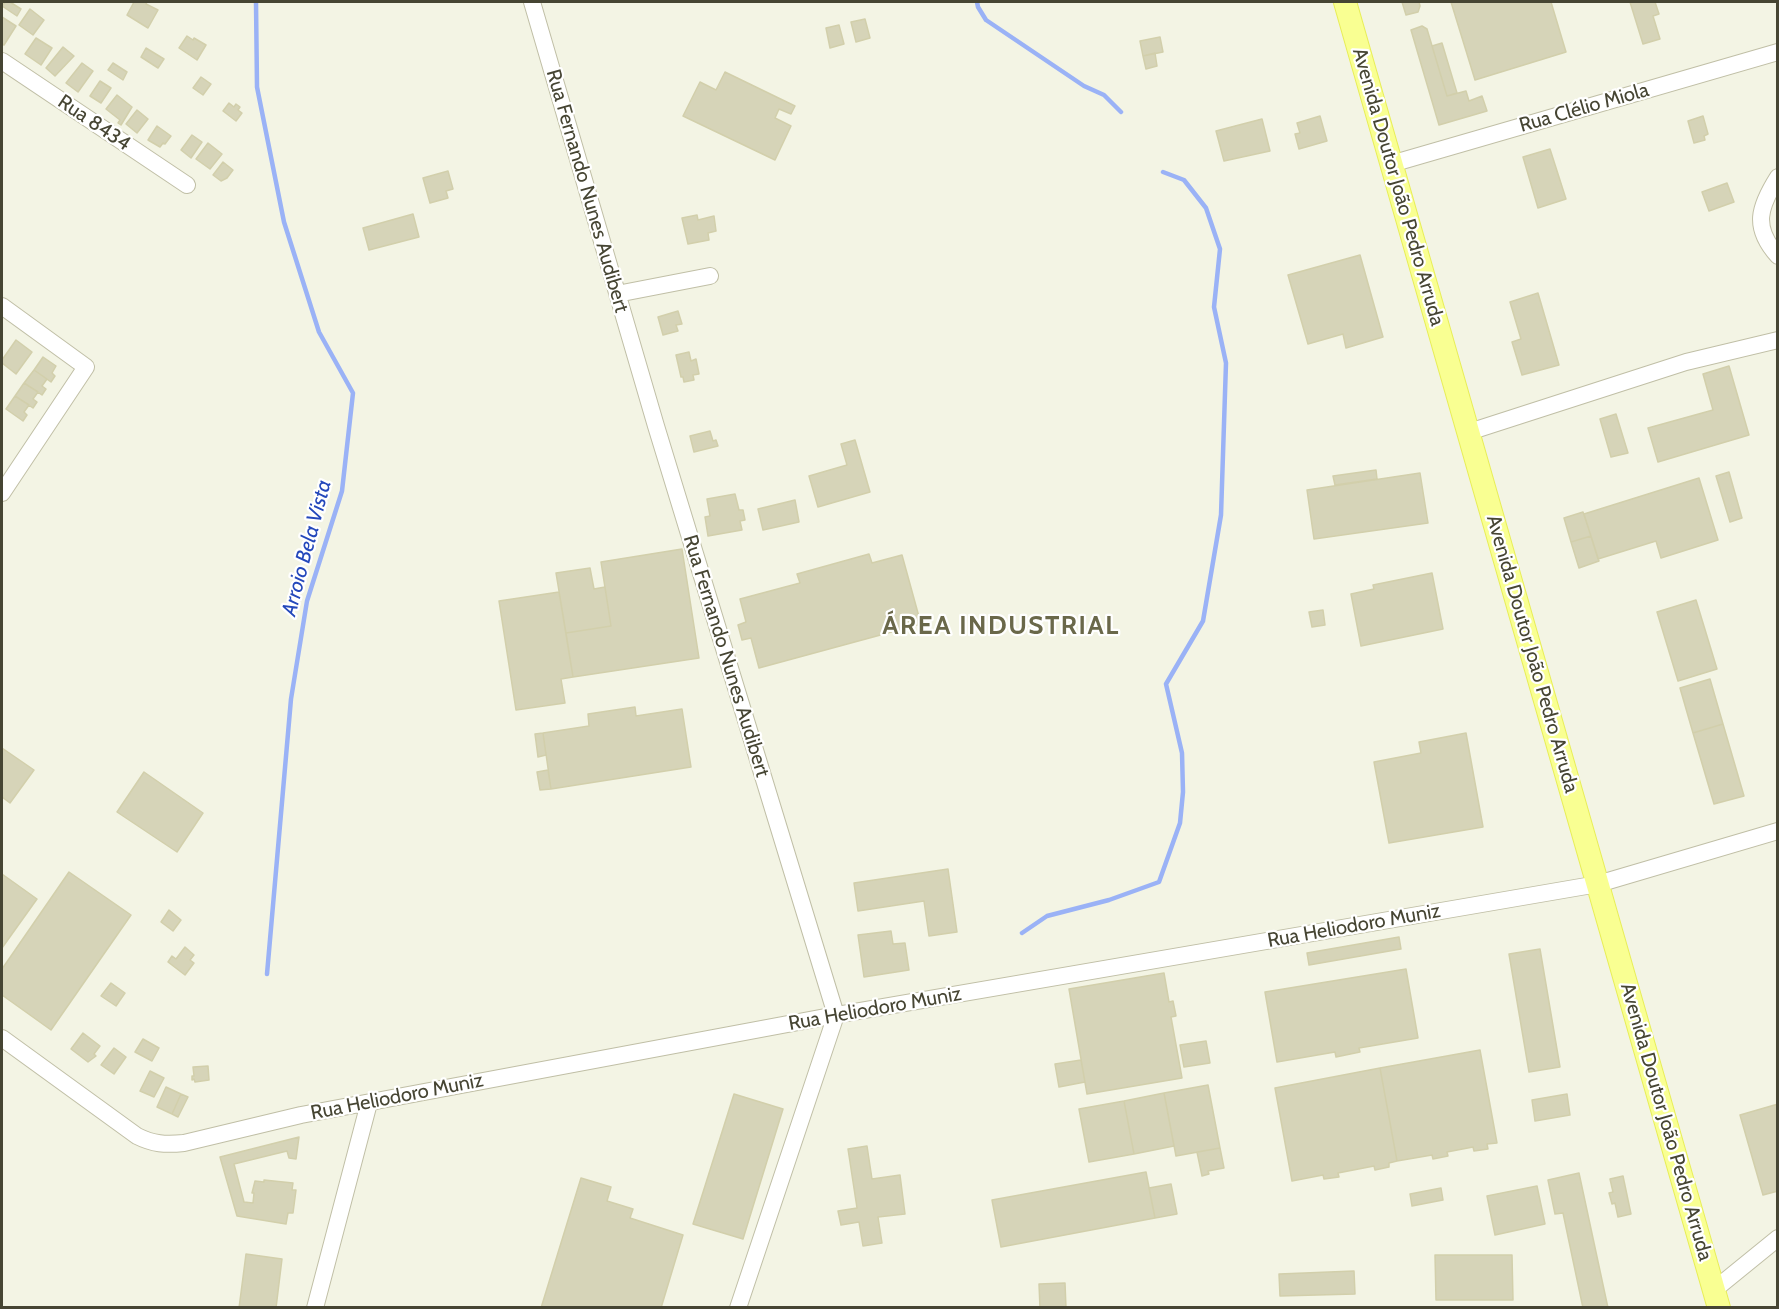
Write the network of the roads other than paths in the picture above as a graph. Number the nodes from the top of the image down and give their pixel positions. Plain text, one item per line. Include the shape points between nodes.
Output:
1 (532, 2) edge
2 (1345, 2) edge
3 (1778, 52) edge
4 (2, 61) edge
5 (1392, 164) junction
6 (1778, 177) edge
7 (187, 185) dead end
8 (1778, 256) edge
9 (710, 276) dead end
10 (617, 294) junction
11 (2, 306) edge
12 (1778, 340) edge
13 (1468, 432) junction
14 (2, 493) edge
15 (1778, 831) edge
16 (1598, 884) junction
17 (836, 1015) junction
18 (2, 1038) edge
19 (369, 1103) junction
20 (1778, 1238) edge
21 (1717, 1299) edge
22 (315, 1308) edge
23 (738, 1308) edge

1 - 10 street, Rua Fernando Nunes Audibert
2 - 5 main road, Avenida Doutor João Pedro Arruda
3 - 5 street, Rua Clélio Miola
4 - 7 street, Rua 8434
5 - 13 main road, Avenida Doutor João Pedro Arruda
6 - 8 street via 1764,199 1760,222 1766,243
9 - 10 street
10 - 17 street, Rua Fernando Nunes Audibert
11 - 14 street via 86,367
12 - 13 street via 1686,362
13 - 16 main road, Avenida Doutor João Pedro Arruda
15 - 16 street, Rua Heliodoro Muniz
16 - 17 street, Rua Heliodoro Muniz
16 - 21 main road, Avenida Doutor João Pedro Arruda
17 - 19 street, Rua Heliodoro Muniz
17 - 23 street
18 - 19 street, Rua Heliodoro Muniz via 150,1143 183,1143
19 - 22 street
20 - 21 street

